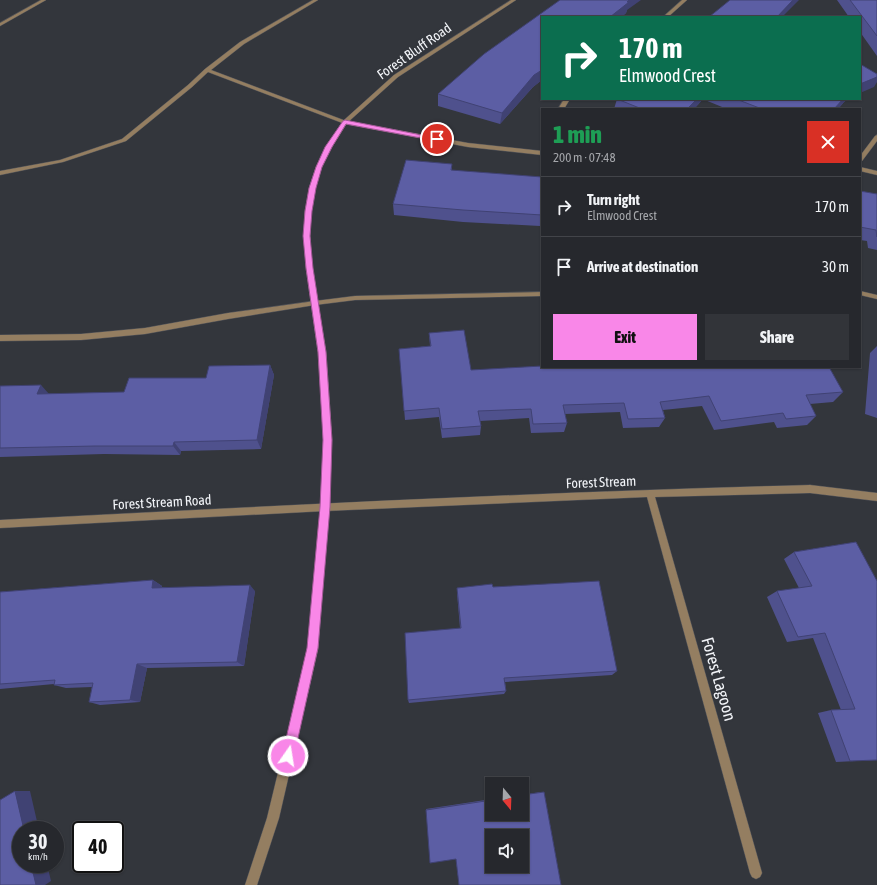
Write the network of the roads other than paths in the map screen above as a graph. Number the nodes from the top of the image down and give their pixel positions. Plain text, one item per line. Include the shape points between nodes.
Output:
1 (44, 0) edge
2 (316, 0) edge
3 (514, 0) edge
4 (685, 0) edge
5 (666, 16) edge
6 (0, 25) edge
7 (207, 70) junction
8 (345, 122) junction
9 (877, 137) edge
10 (541, 153) edge
11 (861, 159) edge
12 (861, 169) edge
13 (0, 173) edge
14 (877, 173) edge
15 (861, 293) edge
16 (541, 294) edge
17 (877, 297) edge
18 (315, 303) junction
19 (0, 338) edge
20 (650, 493) junction
21 (877, 497) edge
22 (325, 507) junction
23 (0, 524) edge
24 (756, 873) dead end
25 (251, 885) edge

1 - 6 street
2 - 7 street via 242,43
3 - 8 street, Forest Bluff Road via 396,76
4 - 5 street
7 - 8 street
7 - 13 street via 124,140 61,161
8 - 10 street via 468,145
8 - 18 street, Forest Bluff Road via 319,167 308,211 309,268
9 - 11 street
12 - 14 street
15 - 17 street
16 - 18 street via 355,298
18 - 19 street via 145,331 82,337
18 - 22 street, Forest Bluff Road via 322,352 328,440
20 - 21 street, Forest Stream via 810,489
20 - 22 street, Forest Stream
20 - 24 street, Forest Lagoon
22 - 23 street, Forest Stream Road
22 - 25 street, Forest Bluff Road via 313,648 273,818

